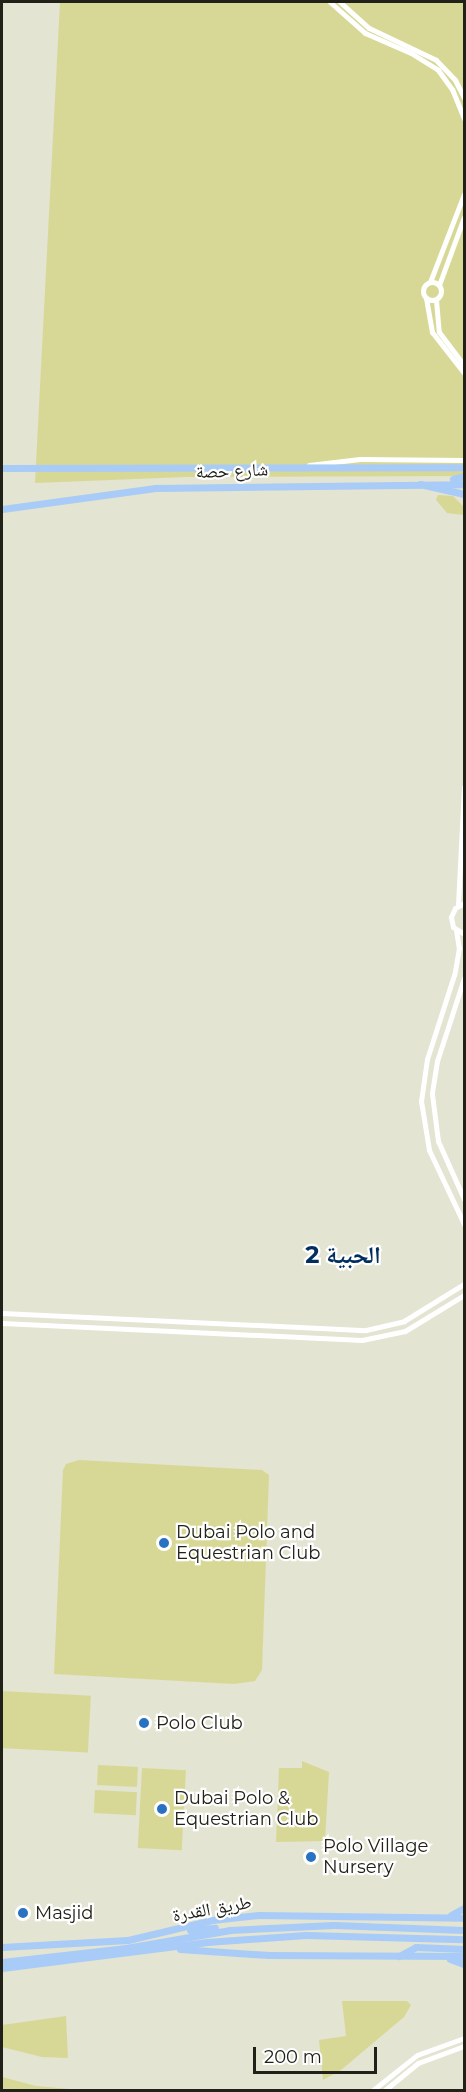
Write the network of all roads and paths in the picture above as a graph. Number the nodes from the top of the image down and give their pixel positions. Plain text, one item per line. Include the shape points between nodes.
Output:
1 (330, 2) edge
2 (340, 2) edge
3 (465, 98) edge
4 (465, 119) edge
5 (465, 194) edge
6 (465, 217) edge
7 (430, 282) junction
8 (440, 285) junction
9 (426, 298) junction
10 (436, 300) junction
11 (465, 365) edge
12 (465, 373) edge
13 (464, 465) edge
14 (2, 468) edge
15 (465, 476) edge
16 (418, 483) junction
17 (433, 483) junction
18 (465, 484) edge
19 (465, 494) edge
20 (2, 509) edge
21 (465, 787) edge
22 (461, 904) edge
23 (456, 930) junction
24 (465, 934) edge
25 (465, 978) edge
26 (465, 1199) edge
27 (465, 1224) edge
28 (465, 1279) edge
29 (465, 1284) edge
30 (452, 1292) junction
31 (465, 1295) edge
32 (461, 1300) edge
33 (2, 1313) edge
34 (2, 1323) edge
35 (465, 1908) edge
36 (443, 1916) junction
37 (465, 1918) edge
38 (256, 1929) junction
39 (465, 1930) edge
40 (161, 1934) junction
41 (465, 1939) edge
42 (2, 1947) edge
43 (165, 1948) junction
44 (465, 1949) edge
45 (436, 1955) junction
46 (399, 1956) junction
47 (465, 1956) edge
48 (2, 1962) edge
49 (465, 1964) edge
50 (2, 1970) edge
51 (465, 2038) edge
52 (465, 2046) edge
53 (373, 2091) edge
54 (385, 2091) edge

1 - 4 street via 365,33 438,70 455,94
2 - 3 street via 369,28 436,60
5 - 7 street
6 - 8 street
7 - 8 street
7 - 9 street via 423,289
8 - 10 street via 441,293
9 - 10 street
9 - 12 street via 432,332
10 - 11 street via 436,326
13 - 14 main road, شارع حصة
15 - 17 main road
16 - 17 main road, شارع حصة
16 - 19 main road
16 - 20 main road, شارع حصة via 156,488
17 - 18 main road, شارع حصة
21 - 22 street
22 - 23 street via 451,917
23 - 24 street
23 - 27 street via 459,948 454,975 427,1059 422,1101 429,1150
25 - 26 street via 437,1061 432,1095 438,1141
28 - 30 street
29 - 30 street
30 - 33 street via 404,1321 366,1330
31 - 32 street
32 - 34 street via 405,1331 362,1340
35 - 36 main road
36 - 37 main road, طريق القدرة
36 - 40 main road, طريق القدرة via 259,1915 212,1920
38 - 39 main road, طريق القدرة via 394,1926
38 - 40 main road via 215,1928
38 - 48 main road, طريق القدرة
40 - 42 main road, طريق القدرة via 90,1944
41 - 43 main road, طريق القدرة via 306,1935
43 - 46 main road, طريق القدرة
43 - 50 main road, طريق القدرة
44 - 46 main road via 416,1947
45 - 46 main road, طريق القدرة
45 - 47 main road, طريق القدرة
45 - 49 main road
51 - 53 street via 408,2060
52 - 54 street via 418,2063

